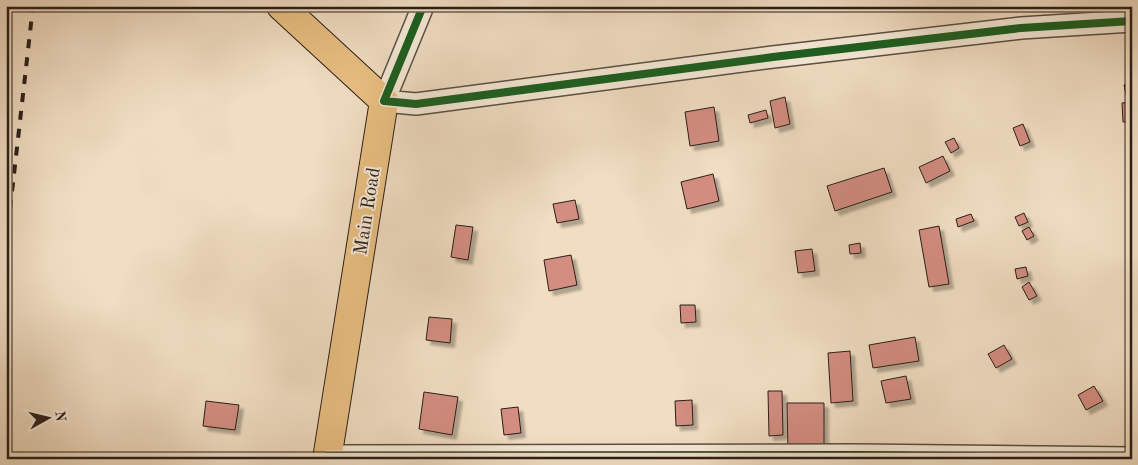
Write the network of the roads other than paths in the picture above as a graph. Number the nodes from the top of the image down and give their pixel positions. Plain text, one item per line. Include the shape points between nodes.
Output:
1 (281, 6) edge
2 (423, 6) edge
3 (1132, 21) edge
4 (384, 101) junction
5 (327, 458) edge
6 (1132, 458) edge

1 - 4 highway
2 - 4 street
3 - 4 street via 1021,28 416,104
4 - 5 highway, Main Road
5 - 6 street via 856,455

